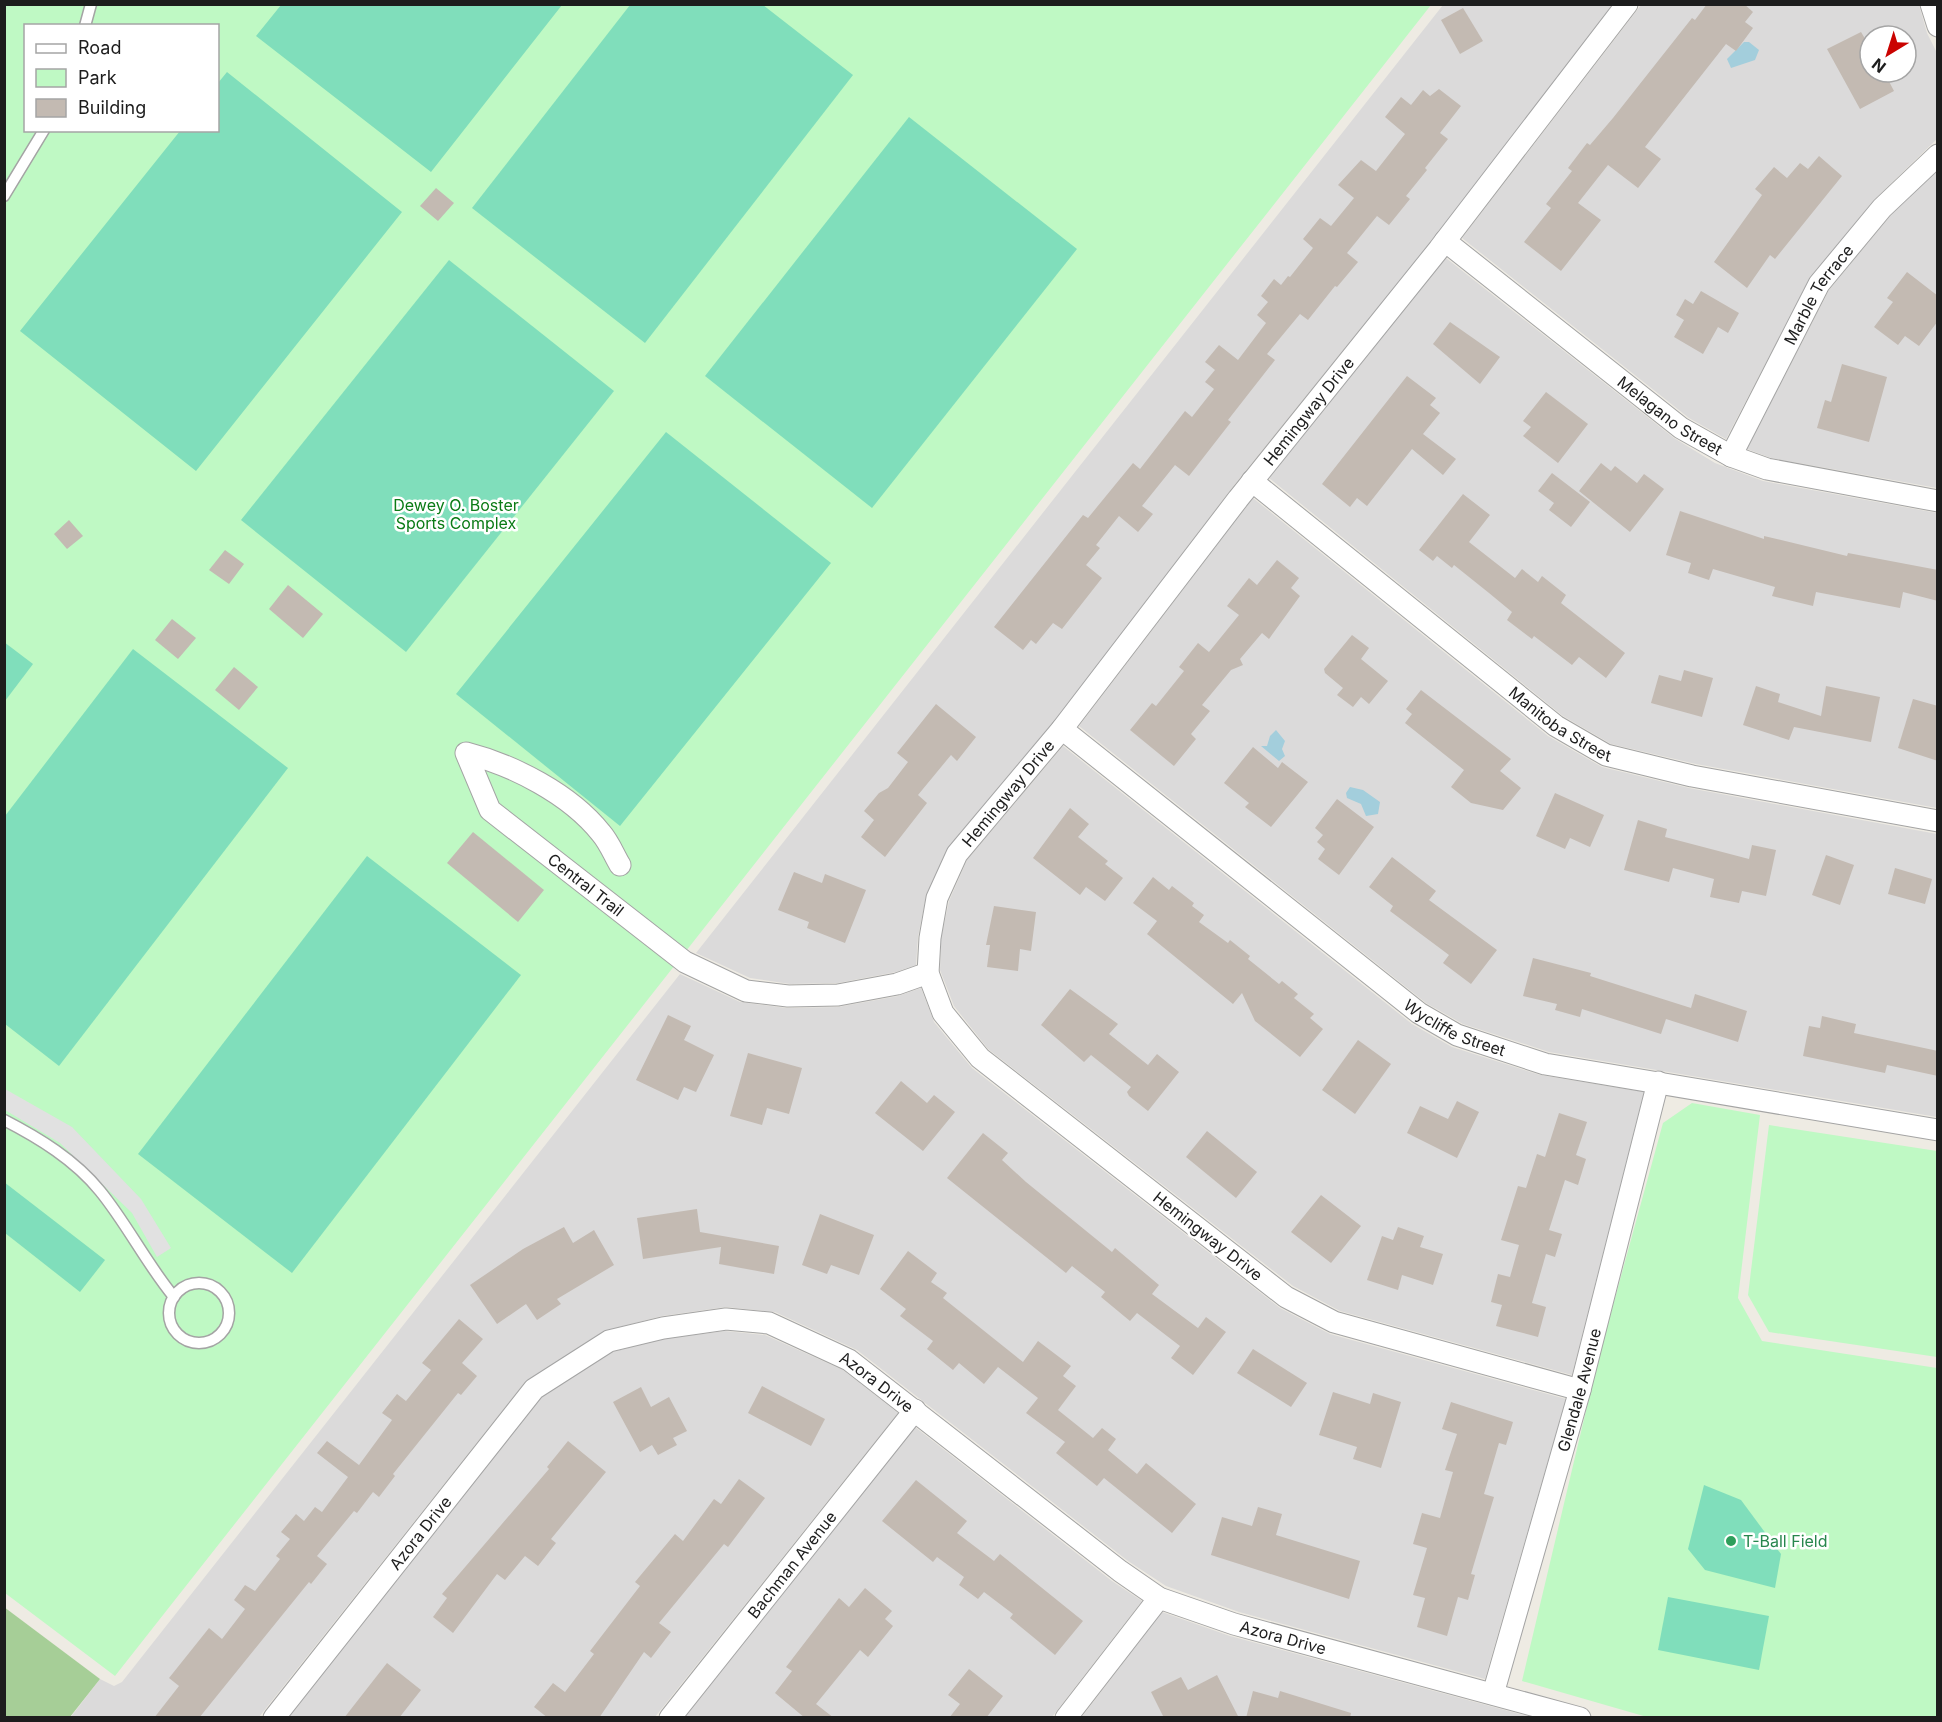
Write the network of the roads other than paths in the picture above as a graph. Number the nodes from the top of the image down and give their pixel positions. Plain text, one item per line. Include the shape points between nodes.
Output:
1 (91, 4) edge
2 (1627, 4) edge
3 (1931, 4) edge
4 (86, 24) edge
5 (1938, 26) edge
6 (43, 132) edge
7 (1938, 155) edge
8 (4, 195) edge
9 (1445, 241) junction
10 (1731, 456) junction
11 (1252, 481) junction
12 (1938, 501) edge
13 (1062, 729) junction
14 (1938, 821) edge
15 (621, 865) dead end
16 (928, 973) junction
17 (1658, 1082) junction
18 (4, 1120) edge
19 (1938, 1130) edge
20 (174, 1297) junction
21 (1580, 1390) junction
22 (915, 1410) junction
23 (1159, 1598) junction
24 (1493, 1694) junction
25 (274, 1718) edge
26 (670, 1718) edge
27 (1066, 1718) edge
28 (1580, 1718) edge

1 - 4 lane
2 - 9 street, Hemingway Drive
3 - 5 street
6 - 8 lane
7 - 10 street, Marble Terrace via 1882,208 1820,284
9 - 10 street, Melagano Street via 1681,428
9 - 11 street, Hemingway Drive
10 - 12 street, Melagano Street via 1767,470
11 - 13 street, Hemingway Drive
11 - 14 street, Manitoba Street via 1556,726 1606,755 1692,776
13 - 16 street, Hemingway Drive via 957,854 937,898
13 - 17 street, Wycliffe Street via 1419,1013 1457,1035 1545,1064
15 - 16 street, Central Trail via 602,833 577,808 490,759 466,753 490,810 685,962 746,991 788,996 838,995 897,984
16 - 21 street, Hemingway Drive via 943,1013 980,1058 1286,1297 1334,1322
17 - 19 street, Wycliffe Street
17 - 21 street, Glendale Avenue
18 - 20 lane via 66,1158 99,1190
20 - 20 lane via 169,1312 178,1335 201,1343 223,1332 229,1311 219,1290 197,1283 186,1286
21 - 24 street, Glendale Avenue
22 - 23 street, Azora Drive
22 - 25 street, Azora Drive via 849,1360 769,1323 726,1319 609,1341 534,1389
22 - 26 street, Bachman Avenue
23 - 24 street, Azora Drive via 1234,1624
23 - 27 street
24 - 28 street, Azora Drive

